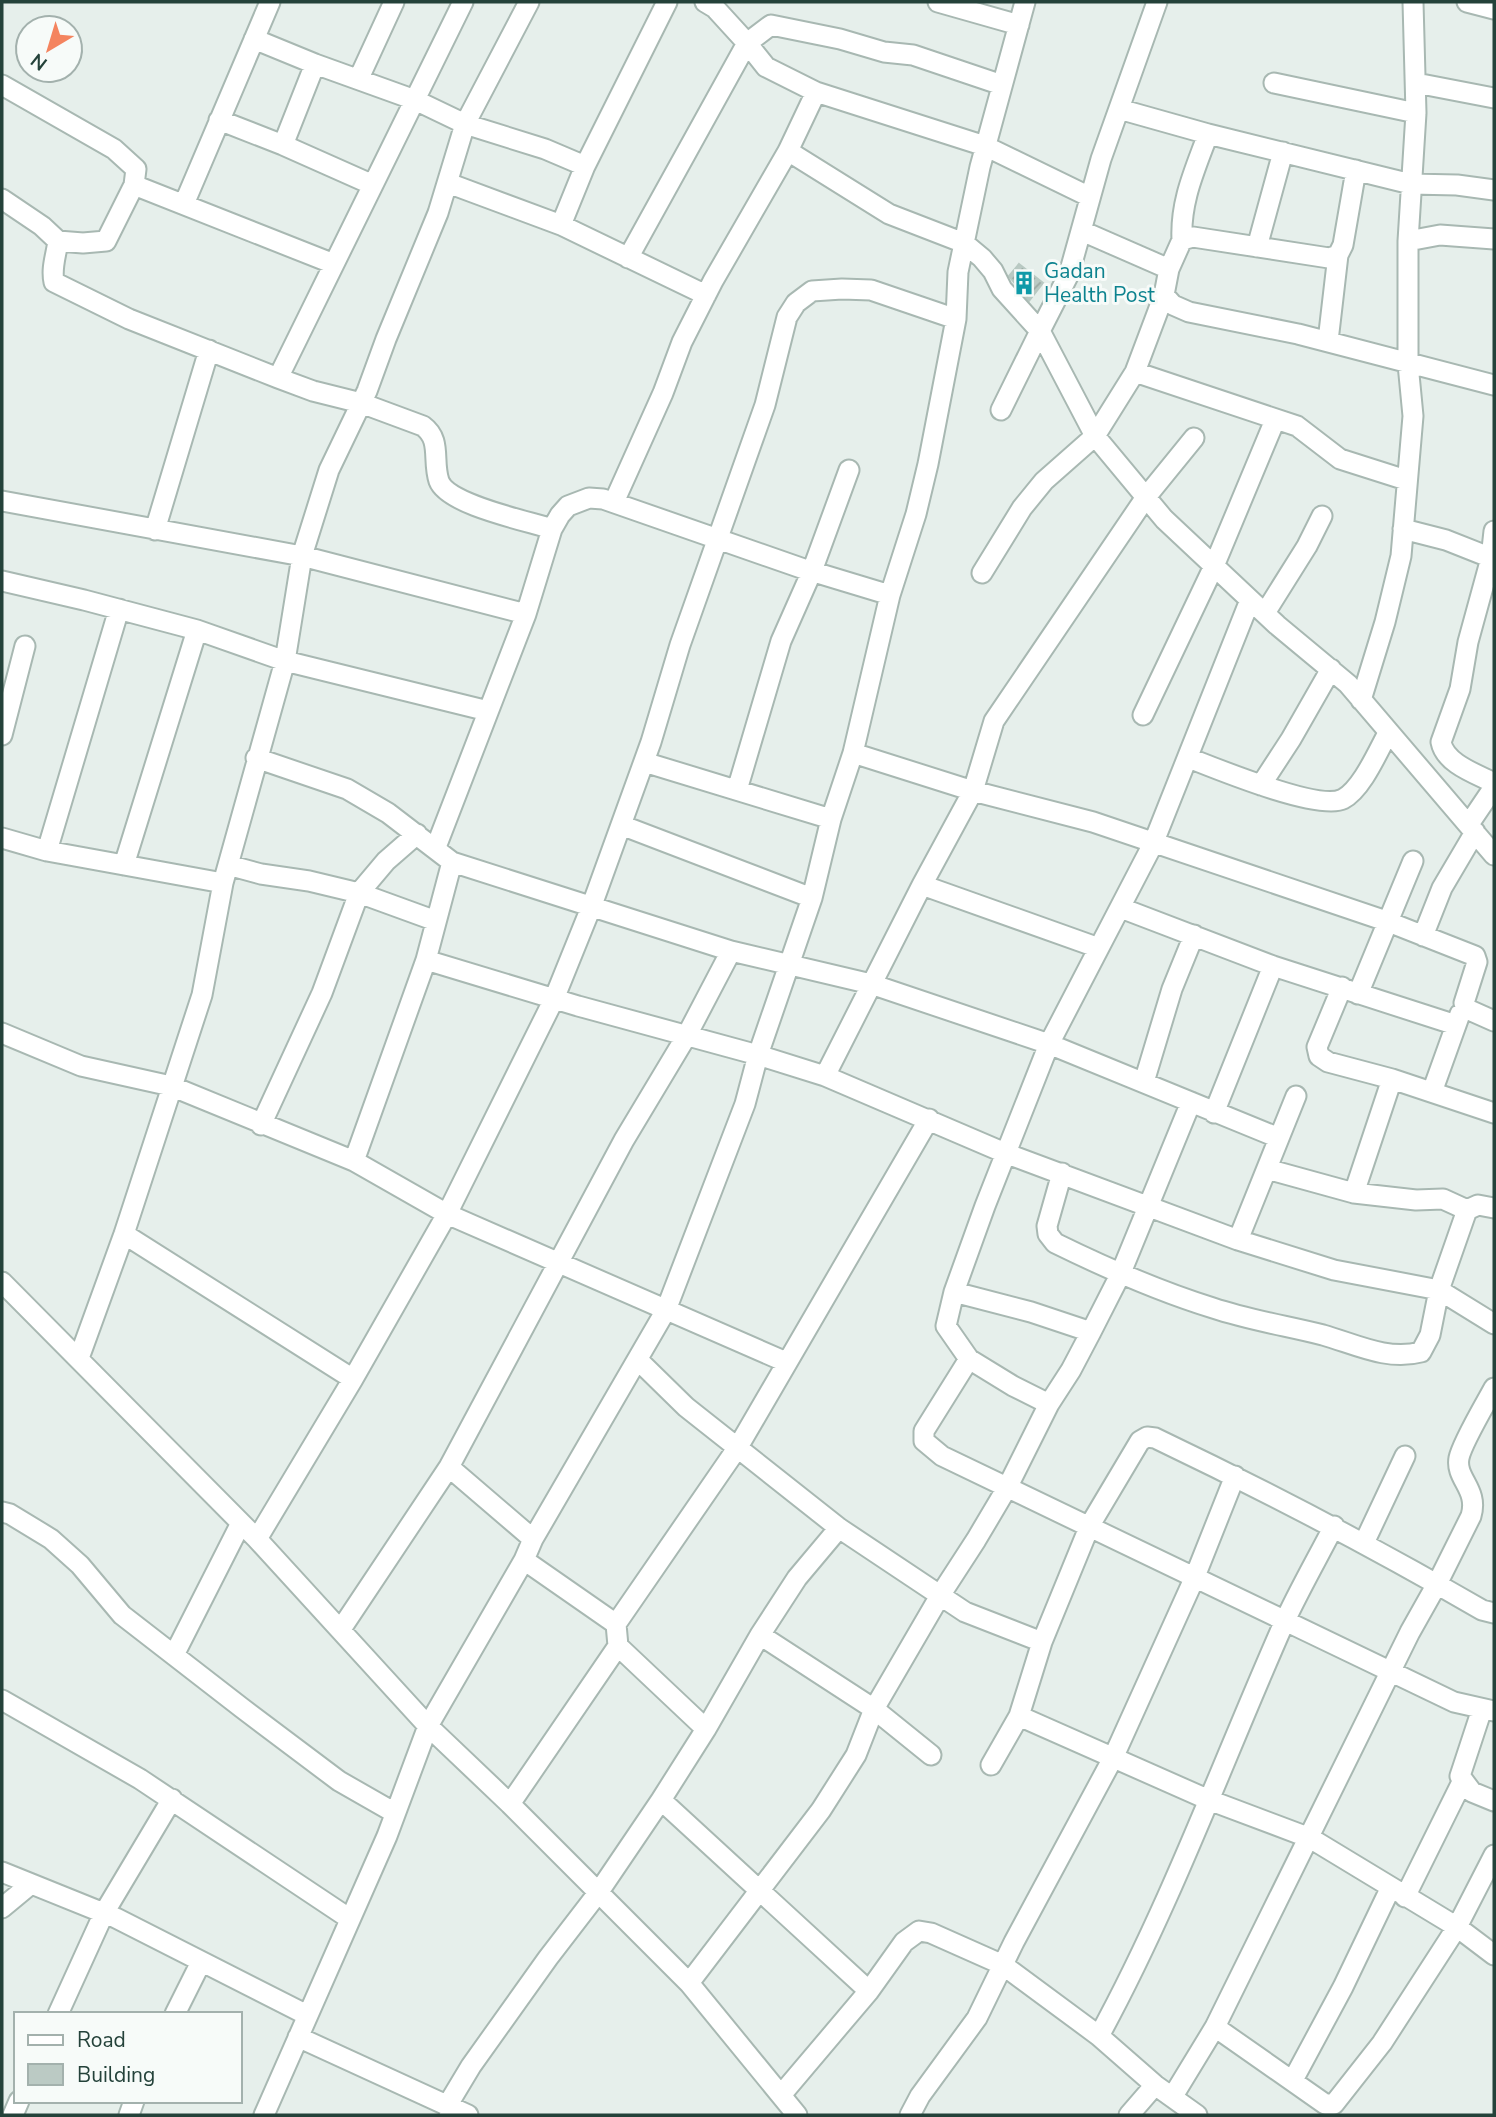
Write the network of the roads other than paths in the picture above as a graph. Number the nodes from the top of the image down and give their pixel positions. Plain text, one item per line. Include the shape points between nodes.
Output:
1 (270, 2) edge
2 (394, 2) edge
3 (463, 2) edge
4 (529, 2) edge
5 (667, 2) edge
6 (705, 2) edge
7 (938, 2) edge
8 (1025, 2) edge
9 (1157, 2) edge
10 (1413, 2) edge
11 (1467, 2) edge
12 (1494, 9) edge
13 (1019, 25) junction
14 (254, 38) junction
15 (747, 43) junction
16 (315, 64) junction
17 (359, 78) junction
18 (1274, 83) dead end
19 (1416, 83) junction
20 (2, 85) edge
21 (1002, 85) junction
22 (817, 92) junction
23 (1494, 98) edge
24 (415, 100) junction
25 (1119, 109) junction
26 (1416, 113) junction
27 (219, 120) junction
28 (465, 124) junction
29 (1208, 134) junction
30 (283, 145) junction
31 (985, 146) junction
32 (788, 151) junction
33 (1283, 152) junction
34 (585, 166) junction
35 (1356, 170) junction
36 (448, 183) junction
37 (1411, 184) junction
38 (134, 185) junction
39 (373, 185) junction
40 (1494, 190) edge
41 (1090, 197) junction
42 (2, 199) edge
43 (184, 204) junction
44 (561, 225) junction
45 (1082, 231) junction
46 (1494, 239) edge
47 (1182, 240) junction
48 (58, 241) junction
49 (1408, 242) junction
50 (964, 243) junction
51 (1257, 247) junction
52 (1338, 255) junction
53 (628, 258) junction
54 (334, 264) junction
55 (1169, 269) junction
56 (706, 295) junction
57 (1164, 295) junction
58 (956, 319) junction
59 (1040, 331) junction
60 (1328, 341) junction
61 (209, 350) junction
62 (1408, 364) junction
63 (1135, 372) junction
64 (278, 378) junction
65 (1494, 385) edge
66 (361, 403) junction
67 (1001, 410) dead end
68 (1275, 420) junction
69 (1095, 436) junction
70 (1194, 438) dead end
71 (849, 470) dead end
72 (1406, 480) junction
73 (1146, 497) junction
74 (2, 501) edge
75 (614, 502) junction
76 (1322, 516) dead end
77 (552, 529) junction
78 (1403, 529) junction
79 (155, 530) junction
80 (1494, 531) edge
81 (718, 539) junction
82 (302, 556) junction
83 (1493, 558) edge
84 (1214, 566) junction
85 (812, 571) junction
86 (982, 573) dead end
87 (2, 581) edge
88 (890, 594) junction
89 (1258, 607) junction
90 (119, 609) junction
91 (526, 614) junction
92 (197, 630) junction
93 (25, 646) dead end
94 (285, 661) junction
95 (1331, 669) junction
96 (1361, 700) junction
97 (488, 711) junction
98 (1143, 715) dead end
99 (1388, 733) junction
100 (2, 735) edge
101 (853, 753) junction
102 (256, 758) junction
103 (1189, 758) junction
104 (644, 762) junction
105 (1261, 785) junction
106 (1494, 785) edge
107 (737, 790) junction
108 (973, 791) junction
109 (831, 819) junction
110 (621, 825) junction
111 (1472, 828) junction
112 (417, 834) junction
113 (2, 838) edge
114 (1153, 844) junction
115 (436, 847) junction
116 (47, 852) junction
117 (1494, 855) edge
118 (1413, 861) dead end
119 (452, 862) junction
120 (124, 865) junction
121 (225, 874) junction
122 (922, 885) junction
123 (359, 893) junction
124 (812, 898) junction
125 (592, 905) junction
126 (1121, 908) junction
127 (436, 920) junction
128 (1386, 921) junction
129 (1194, 936) junction
130 (1423, 936) junction
131 (1099, 948) junction
132 (731, 951) junction
133 (425, 960) junction
134 (789, 965) junction
135 (1273, 965) junction
136 (871, 984) junction
137 (1350, 990) junction
138 (554, 999) junction
139 (1464, 1003) junction
140 (1494, 1021) edge
141 (1456, 1025) junction
142 (2, 1034) edge
143 (687, 1035) junction
144 (1049, 1044) junction
145 (758, 1055) junction
146 (825, 1076) junction
147 (1392, 1079) junction
148 (1144, 1082) junction
149 (171, 1086) junction
150 (1432, 1092) junction
151 (1296, 1096) dead end
152 (1191, 1102) junction
153 (1214, 1113) junction
154 (1494, 1113) edge
155 (929, 1119) junction
156 (261, 1125) junction
157 (1279, 1138) junction
158 (1005, 1153) junction
159 (354, 1161) junction
160 (1267, 1169) junction
161 (1062, 1174) junction
162 (1354, 1193) junction
163 (1149, 1205) junction
164 (1494, 1208) edge
165 (1468, 1210) junction
166 (447, 1213) junction
167 (124, 1234) junction
168 (1238, 1240) junction
169 (560, 1261) junction
170 (1120, 1275) junction
171 (2, 1282) edge
172 (1439, 1290) junction
173 (954, 1292) junction
174 (666, 1310) junction
175 (1494, 1324) edge
176 (1091, 1332) junction
177 (79, 1358) junction
178 (969, 1359) junction
179 (639, 1361) junction
180 (786, 1362) junction
181 (353, 1379) junction
182 (1494, 1388) edge
183 (1049, 1404) junction
184 (737, 1447) junction
185 (1405, 1456) dead end
186 (449, 1467) junction
187 (1236, 1475) junction
188 (1008, 1486) junction
189 (2, 1512) edge
190 (241, 1523) junction
191 (1090, 1525) junction
192 (1334, 1526) junction
193 (839, 1528) junction
194 (257, 1539) junction
195 (533, 1539) junction
196 (1364, 1544) junction
197 (524, 1560) junction
198 (1194, 1579) junction
199 (1437, 1584) junction
200 (941, 1594) junction
201 (1494, 1613) edge
202 (1284, 1622) junction
203 (616, 1624) junction
204 (341, 1629) junction
205 (760, 1635) junction
206 (1042, 1642) junction
207 (618, 1647) junction
208 (174, 1655) junction
209 (1390, 1672) junction
210 (2, 1700) edge
211 (874, 1709) junction
212 (1488, 1710) edge
213 (1019, 1716) junction
214 (428, 1726) junction
215 (706, 1729) junction
216 (931, 1755) dead end
217 (1112, 1758) junction
218 (991, 1765) dead end
219 (1462, 1782) junction
220 (172, 1799) junction
221 (661, 1800) junction
222 (1209, 1800) junction
223 (1494, 1801) edge
224 (510, 1804) junction
225 (396, 1813) junction
226 (1310, 1838) junction
227 (1494, 1855) edge
228 (2, 1872) edge
229 (31, 1884) junction
230 (761, 1892) junction
231 (598, 1893) junction
232 (1398, 1893) junction
233 (2, 1908) edge
234 (104, 1913) junction
235 (351, 1919) junction
236 (1457, 1927) junction
237 (1494, 1955) edge
238 (201, 1962) junction
239 (1003, 1965) junction
240 (689, 1983) junction
241 (869, 1990) junction
242 (59, 2012) edge
243 (177, 2012) edge
244 (307, 2015) junction
245 (1215, 2028) junction
246 (1098, 2036) junction
247 (298, 2037) junction
248 (1293, 2080) junction
249 (1155, 2085) junction
250 (781, 2095) junction
251 (1173, 2096) junction
252 (449, 2110) edge
253 (264, 2115) edge
254 (468, 2115) edge
255 (797, 2115) edge
256 (911, 2115) edge
257 (1129, 2115) edge
258 (1196, 2115) edge

1 - 14 street
2 - 17 street
3 - 24 street
4 - 28 street
5 - 34 street
6 - 15 street
7 - 13 street
8 - 13 street
9 - 25 street
10 - 19 street
11 - 12 street
13 - 21 street
14 - 16 street
14 - 27 street
15 - 21 street via 771,25 914,55
15 - 22 street via 766,67
15 - 53 street
16 - 17 street
16 - 30 street
17 - 24 street
18 - 26 street
19 - 23 street
19 - 26 street
20 - 38 street via 114,149 136,169
21 - 31 street
22 - 31 street
22 - 32 street
24 - 28 street
24 - 39 street
25 - 29 street
25 - 41 street
26 - 37 street
27 - 30 street
27 - 43 street
28 - 34 street
28 - 36 street
29 - 33 street
29 - 47 street via 1185,196
30 - 39 street
31 - 41 street
31 - 50 street
32 - 50 street via 889,214
32 - 56 street
33 - 35 street
33 - 51 street
34 - 44 street
35 - 37 street
35 - 52 street
36 - 44 street
36 - 66 street
37 - 40 street
37 - 49 street
38 - 43 street
38 - 48 street via 106,242
39 - 54 street
41 - 45 street
42 - 48 street
43 - 54 street
44 - 53 street
45 - 55 street
45 - 59 street via 1069,274
46 - 49 street via 1440,235
47 - 51 street via 1193,237
47 - 55 street
48 - 61 street via 51,269 54,282
49 - 62 street
50 - 58 street
50 - 59 street via 982,258 1002,289
51 - 52 street via 1329,258
52 - 60 street
53 - 56 street
54 - 64 street
55 - 57 street
56 - 75 street
57 - 60 street via 1189,312
57 - 63 street
58 - 81 street via 870,290 812,291 796,303 782,332 765,405
58 - 88 street via 920,500
59 - 67 street
59 - 69 street
60 - 62 street
61 - 64 street
61 - 79 street
62 - 65 street
62 - 72 street via 1413,415
63 - 68 street
63 - 69 street
64 - 66 street
66 - 77 street via 432,432 439,480 450,494
66 - 82 street via 328,470
68 - 72 street via 1297,426 1340,459
68 - 84 street
69 - 73 street
69 - 86 street via 1044,481
70 - 73 street
71 - 85 street
72 - 78 street
73 - 84 street
73 - 108 street via 994,721
74 - 79 street
75 - 77 street via 578,501 560,514
75 - 81 street
76 - 89 street via 1307,546
77 - 91 street
78 - 83 street
78 - 96 street via 1385,622
79 - 82 street
80 - 83 street
81 - 85 street
81 - 104 street
82 - 91 street
82 - 94 street
83 - 106 street via 1468,642 1460,689 1441,743 1454,762
84 - 89 street
84 - 98 street
85 - 88 street
85 - 107 street via 770,674
87 - 90 street
88 - 101 street
89 - 95 street
89 - 103 street
90 - 92 street
90 - 116 street
91 - 97 street
92 - 94 street
92 - 120 street
93 - 100 street
94 - 97 street
94 - 102 street
95 - 96 street
95 - 105 street
96 - 99 street
97 - 115 street
99 - 105 street via 1363,779 1344,799 1326,802
99 - 111 street
101 - 108 street
101 - 109 street
102 - 112 street via 347,789
102 - 121 street
103 - 105 street
103 - 114 street
104 - 107 street
104 - 110 street
106 - 111 street
107 - 109 street
108 - 114 street via 1093,822
108 - 122 street
109 - 124 street
110 - 124 street
110 - 125 street
111 - 117 street
111 - 130 street
112 - 115 street
112 - 123 street
113 - 116 street
114 - 126 street
114 - 128 street
115 - 119 street
116 - 120 street
118 - 128 street
119 - 125 street
119 - 127 street
120 - 121 street
121 - 123 street via 261,874
121 - 149 street via 202,995
122 - 131 street
122 - 136 street
123 - 127 street
123 - 156 street via 322,993
124 - 134 street
125 - 132 street
125 - 138 street
126 - 129 street
126 - 131 street
127 - 133 street
128 - 130 street
128 - 137 street
129 - 135 street
129 - 148 street via 1172,989
130 - 139 street via 1475,956
131 - 144 street
132 - 134 street
132 - 143 street
133 - 138 street
133 - 159 street
134 - 136 street
134 - 145 street
135 - 137 street
135 - 153 street
136 - 144 street
136 - 146 street
137 - 141 street
137 - 147 street via 1317,1047 1319,1056
138 - 143 street
138 - 166 street
139 - 140 street via 1467,1009
139 - 141 street
141 - 150 street
142 - 149 street via 81,1066
143 - 145 street
143 - 169 street
144 - 148 street
144 - 158 street
145 - 146 street
145 - 174 street via 745,1104
146 - 155 street
147 - 150 street
147 - 162 street
148 - 152 street
149 - 156 street
149 - 167 street
150 - 154 street
151 - 157 street
152 - 153 street
152 - 163 street
153 - 157 street
155 - 158 street
155 - 180 street
156 - 159 street
157 - 160 street
158 - 161 street
158 - 173 street
159 - 166 street
160 - 162 street
160 - 168 street
161 - 163 street
161 - 170 street via 1048,1234 1055,1243
162 - 165 street via 1443,1199
163 - 168 street
163 - 170 street
164 - 165 street via 1478,1205
165 - 172 street
166 - 169 street
166 - 181 street
167 - 177 street
167 - 181 street
168 - 172 street via 1334,1270
169 - 174 street
169 - 186 street
170 - 172 street via 1214,1309 1406,1356 1421,1352 1430,1335
170 - 176 street
171 - 177 street
172 - 175 street
173 - 176 street
173 - 178 street via 946,1326
174 - 179 street
174 - 180 street
176 - 183 street
177 - 190 street
178 - 183 street
178 - 188 street via 928,1423 924,1441 942,1456
179 - 184 street via 685,1407
179 - 195 street
180 - 184 street
181 - 194 street
182 - 199 street via 1459,1458 1474,1507
183 - 188 street
184 - 193 street
184 - 203 street
185 - 196 street
186 - 195 street
186 - 204 street
187 - 191 street via 1147,1437 1140,1441
187 - 192 street
187 - 198 street
188 - 191 street
188 - 200 street
189 - 208 street via 51,1539 122,1615
190 - 194 street
190 - 208 street
191 - 198 street
191 - 206 street
192 - 196 street
192 - 202 street
193 - 200 street
193 - 205 street via 797,1578
194 - 204 street
195 - 197 street
196 - 199 street
197 - 203 street
197 - 214 street
198 - 202 street
198 - 217 street
199 - 201 street
199 - 209 street
200 - 206 street via 965,1612
200 - 211 street
202 - 209 street
202 - 222 street
203 - 207 street
204 - 214 street
205 - 211 street
205 - 215 street
206 - 213 street
207 - 215 street
207 - 224 street
208 - 225 street via 339,1781
209 - 212 street via 1454,1702
209 - 226 street
210 - 220 street
211 - 216 street
211 - 230 street via 856,1755
212 - 219 street via 1464,1757
213 - 217 street
213 - 218 street
214 - 224 street
214 - 225 street
215 - 221 street
217 - 222 street
217 - 239 street
219 - 223 street
219 - 232 street
220 - 234 street
220 - 235 street
221 - 230 street
221 - 231 street
222 - 226 street
222 - 246 street via 1173,1886
224 - 231 street
225 - 235 street
226 - 232 street
226 - 245 street
227 - 236 street
228 - 229 street
229 - 233 street
229 - 234 street
230 - 240 street
230 - 241 street
231 - 240 street
231 - 252 street via 486,2044
232 - 236 street
232 - 248 street
234 - 238 street
234 - 242 street
235 - 244 street
236 - 237 street
236 - 248 street via 1382,2043 1334,2104 1325,2104
238 - 243 street
238 - 244 street
239 - 241 street via 919,1931 904,1942
239 - 246 street
239 - 256 street via 976,2018
240 - 250 street
241 - 250 street
244 - 247 street
245 - 248 street
245 - 251 street
246 - 249 street
247 - 252 street
247 - 253 street
249 - 251 street
249 - 257 street
250 - 255 street
251 - 258 street
252 - 254 street

